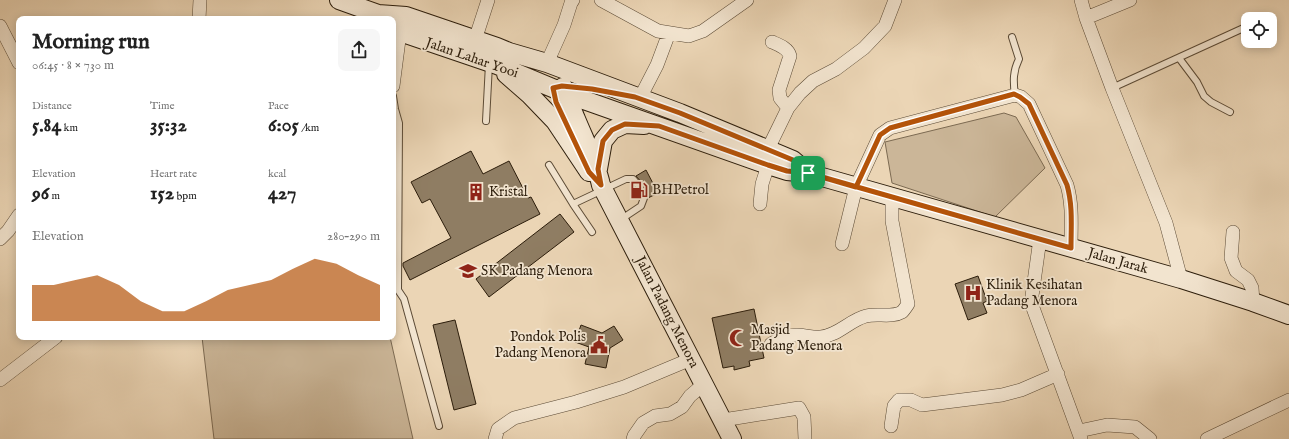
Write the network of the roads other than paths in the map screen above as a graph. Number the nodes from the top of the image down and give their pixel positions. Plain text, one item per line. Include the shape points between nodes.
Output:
1 (200, 0) edge
2 (339, 0) edge
3 (573, 0) edge
4 (601, 0) edge
5 (747, 0) edge
6 (895, 0) edge
7 (1081, 0) edge
8 (1130, 0) edge
9 (487, 1) edge
10 (376, 11) edge
11 (199, 16) edge
12 (1086, 18) junction
13 (0, 26) edge
14 (397, 29) edge
15 (1241, 29) edge
16 (669, 33) junction
17 (1012, 37) dead end
18 (475, 40) junction
19 (772, 42) dead end
20 (396, 43) edge
21 (509, 52) junction
22 (16, 57) edge
23 (1179, 58) junction
24 (493, 64) junction
25 (547, 64) junction
26 (1112, 88) junction
27 (561, 90) junction
28 (1014, 94) junction
29 (638, 98) junction
30 (788, 108) junction
31 (396, 112) edge
32 (1230, 112) dead end
33 (486, 121) dead end
34 (659, 126) junction
35 (768, 157) junction
36 (549, 165) dead end
37 (598, 179) junction
38 (856, 187) junction
39 (892, 197) junction
40 (573, 204) junction
41 (760, 204) dead end
42 (16, 220) edge
43 (619, 220) junction
44 (592, 232) dead end
45 (1233, 232) dead end
46 (0, 239) edge
47 (1040, 239) junction
48 (842, 244) dead end
49 (1071, 248) junction
50 (1181, 279) junction
51 (1253, 302) junction
52 (1289, 315) edge
53 (52, 340) edge
54 (771, 344) dead end
55 (691, 358) junction
56 (1058, 374) junction
57 (0, 380) edge
58 (704, 384) junction
59 (1289, 400) edge
60 (723, 420) junction
61 (439, 426) dead end
62 (891, 426) dead end
63 (1080, 435) edge
64 (495, 439) edge
65 (633, 439) edge
66 (732, 439) edge
67 (804, 439) edge
68 (1150, 439) edge
69 (1206, 439) edge

1 - 11 street
2 - 10 main road, Jalan Lahar Yooi
3 - 25 street
4 - 16 street via 658,31
5 - 16 street via 703,31 689,36
6 - 30 street via 886,26 864,48 813,81
7 - 12 street
8 - 12 street
9 - 18 street
10 - 18 main road, Jalan Lahar Yooi via 406,16
12 - 26 street
13 - 22 street
14 - 20 street
14 - 24 main road, Jalan Lahar Yooi
15 - 23 lane
16 - 29 street via 657,65
17 - 28 lane via 1019,59 1014,69
18 - 21 main road, Jalan Lahar Yooi
19 - 30 street via 785,48 790,56 779,90 780,98
21 - 25 main road
21 - 27 main road via 552,78
23 - 26 lane
23 - 32 lane via 1204,96
24 - 27 main road, Jalan Lahar Yooi
24 - 33 lane
24 - 37 main road via 530,95 555,121
25 - 29 main road
26 - 50 street via 1166,223
27 - 29 main road via 592,89
27 - 34 main road, Jalan Jarak
27 - 37 main road, Jalan Padang Menora via 576,120
28 - 38 street via 890,128 880,135
28 - 49 street via 1029,104 1067,185 1072,209
29 - 35 main road, Jalan Jarak via 680,113
30 - 35 street
31 - 61 lane via 399,123 398,290 404,299
34 - 35 main road, Jalan Jarak
34 - 37 main road via 625,124 612,130 603,141
35 - 38 main road, Jalan Jarak via 787,171 808,173
35 - 41 street
36 - 40 lane
37 - 40 lane
37 - 43 main road, Jalan Padang Menora
37 - 43 lane via 633,180 640,187 644,198 640,206
38 - 39 main road, Jalan Jarak
38 - 48 street
39 - 47 main road, Jalan Jarak
39 - 54 street via 892,221 908,304 903,311 891,315 876,314 864,317 842,330 822,337 796,335 780,338
40 - 44 lane
42 - 46 street
43 - 55 main road, Jalan Padang Menora
45 - 51 street via 1231,258 1236,271 1248,280 1252,288
47 - 49 main road, Jalan Jarak
47 - 56 street via 1032,296 1033,308
49 - 50 main road, Jalan Jarak
50 - 51 main road, Jalan Jarak
51 - 52 main road, Jalan Jarak
53 - 57 street
55 - 58 main road, Jalan Padang Menora
55 - 64 street via 624,387 514,418 498,429
56 - 62 street via 1002,395 922,405 911,400 899,400 894,406
56 - 63 street
58 - 60 main road, Jalan Padang Menora
58 - 65 street via 682,407 643,423
59 - 69 street
60 - 66 main road, Jalan Padang Menora
60 - 67 street via 798,408 804,417
63 - 68 street via 1107,425 1135,427

